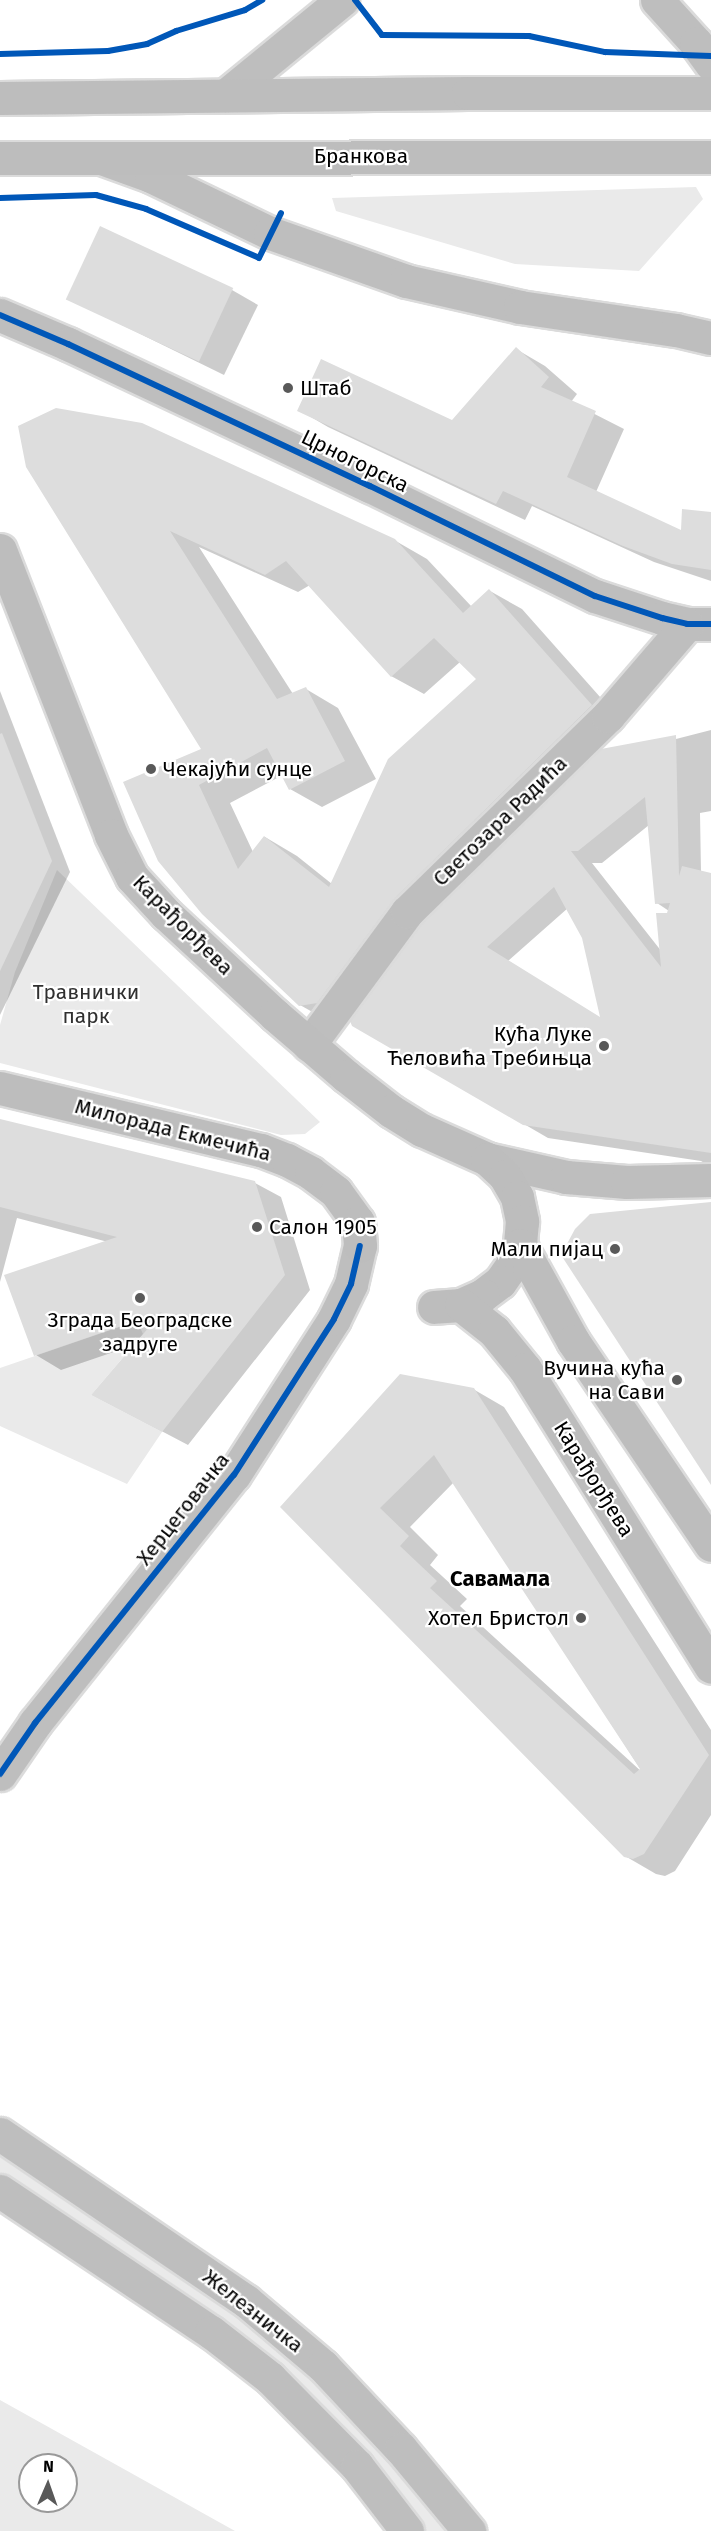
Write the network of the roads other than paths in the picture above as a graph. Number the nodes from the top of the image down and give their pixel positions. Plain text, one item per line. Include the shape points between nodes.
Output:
1 (342, 0) edge
2 (657, 0) edge
3 (711, 64) edge
4 (711, 93) edge
5 (226, 95) junction
6 (7, 98) edge
7 (99, 157) junction
8 (711, 157) edge
9 (5, 158) edge
10 (4, 318) edge
11 (711, 325) edge
12 (676, 330) junction
13 (711, 338) edge
14 (0, 550) edge
15 (699, 624) edge
16 (309, 1045) junction
17 (0, 1088) edge
18 (487, 1160) junction
19 (711, 1180) edge
20 (359, 1234) joint
21 (520, 1245) junction
22 (711, 1545) edge
23 (711, 1667) edge
24 (0, 1774) edge
25 (0, 2134) edge
26 (0, 2191) edge
27 (407, 2531) edge
28 (469, 2531) edge

1 - 5 street
2 - 3 street
4 - 5 main road
5 - 6 main road
7 - 8 main road, Бранкова
7 - 9 main road, Бранкова
7 - 12 street via 151,176 281,237 406,281 542,311
10 - 15 street, Црногорска via 68,344 370,486 560,580 639,612
11 - 12 street
12 - 13 street
14 - 16 main road, Карађорђева via 111,835 132,877 166,914
15 - 16 street, Светозара Радића via 407,912
16 - 18 main road, Карађорђева via 391,1111
17 - 20 main road, Милорада Екмечића via 261,1150 311,1173 336,1192
18 - 19 street via 566,1177 627,1182
18 - 21 main road via 505,1176 517,1197 522,1221
20 - 24 street, Херцеговачка via 351,1284 334,1319 234,1474 42,1714
21 - 22 main road via 573,1341
21 - 23 main road, Карађорђева via 500,1282 483,1295 448,1306 477,1315 525,1369
25 - 28 street, Железничка via 246,2301 323,2366
26 - 27 street, Железничка via 212,2332 270,2378 357,2466

